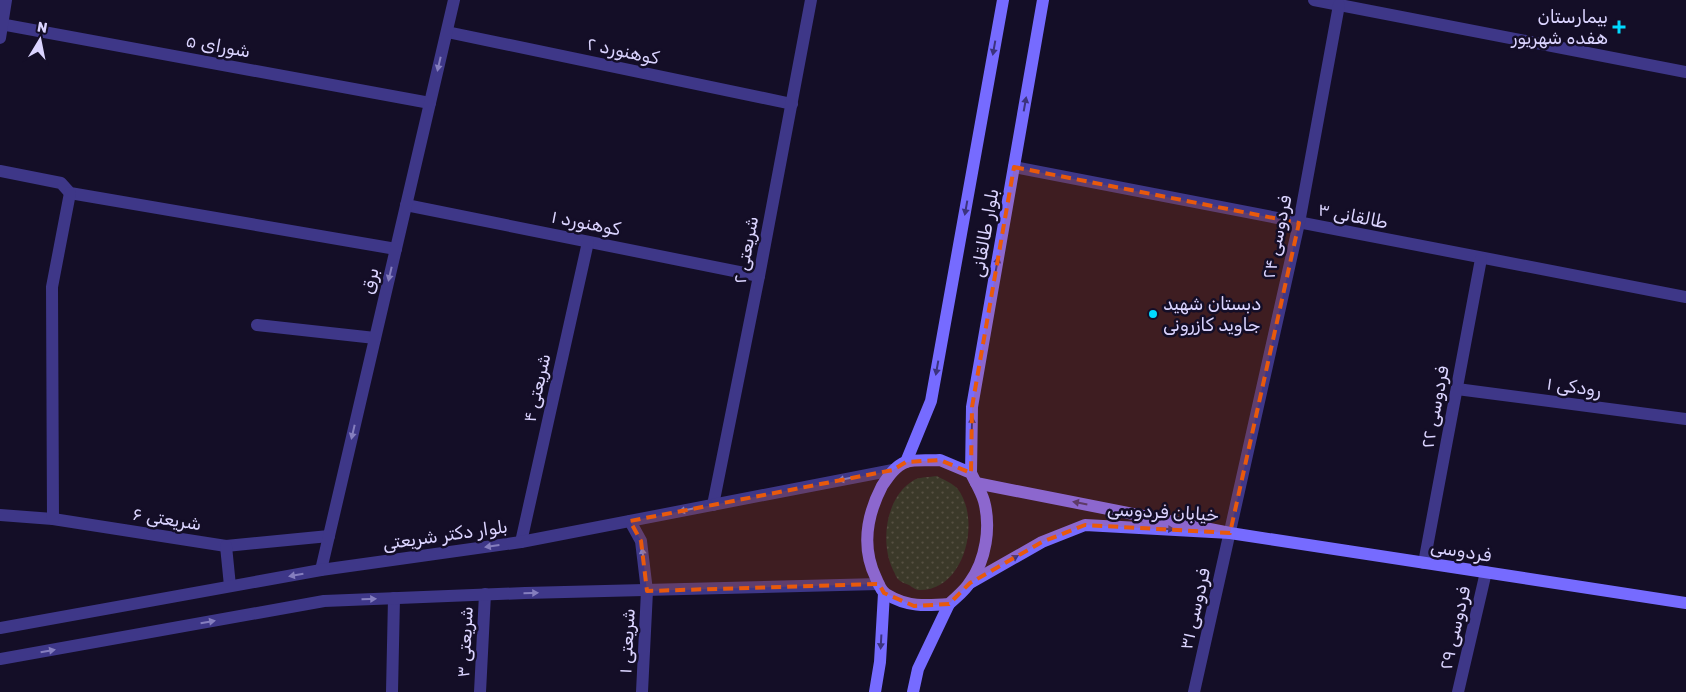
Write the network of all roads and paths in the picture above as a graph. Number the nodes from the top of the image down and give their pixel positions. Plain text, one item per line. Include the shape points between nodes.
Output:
1 (6, 0) edge
2 (454, 0) edge
3 (811, 0) edge
4 (1003, 0) edge
5 (1043, 0) edge
6 (1314, 0) edge
7 (1339, 5) junction
8 (1, 24) edge
9 (447, 32) junction
10 (0, 38) edge
11 (1686, 72) edge
12 (430, 103) junction
13 (792, 104) junction
14 (1014, 167) junction
15 (0, 171) edge
16 (70, 193) junction
17 (406, 205) junction
18 (1299, 223) junction
19 (588, 242) junction
20 (396, 249) junction
21 (1481, 259) junction
22 (759, 276) junction
23 (1686, 297) edge
24 (257, 325) dead end
25 (375, 338) junction
26 (1457, 389) junction
27 (1686, 420) edge
28 (906, 462) junction
29 (893, 470) junction
30 (973, 478) junction
31 (713, 505) junction
32 (0, 515) edge
33 (53, 519) junction
34 (630, 521) junction
35 (1230, 533) junction
36 (329, 536) junction
37 (521, 542) junction
38 (226, 546) junction
39 (1424, 563) junction
40 (322, 570) junction
41 (1486, 572) junction
42 (970, 583) junction
43 (230, 586) junction
44 (882, 589) junction
45 (647, 591) junction
46 (485, 594) junction
47 (394, 598) junction
48 (1686, 603) edge
49 (948, 604) junction
50 (0, 628) edge
51 (0, 659) edge
52 (392, 692) edge
53 (480, 692) edge
54 (642, 692) edge
55 (874, 692) edge
56 (913, 692) edge
57 (1194, 692) edge
58 (1458, 692) edge

1 - 8 street
2 - 9 street, برق
3 - 13 street, شریعتی ۲
4 -> 28 main road, بلوار طالقانی via 931,401
14 -> 5 main road, بلوار طالقانی
6 - 7 street
7 - 11 street
7 - 18 street, فردوسی ۲۴
8 - 10 street
8 - 12 street, شورای ۵
9 -> 12 street, برق
9 - 13 street, کوهنورد ۲
12 - 17 street, برق
13 - 22 street, شریعتی ۲
14 - 18 street, طالقانی ۳
30 -> 14 main road, بلوار طالقانی via 972,407
15 - 16 street via 61,183
16 - 20 street
16 - 33 street via 52,287
17 - 19 street, کوهنورد ۱
17 - 20 street, برق
18 - 21 street, طالقانی ۳
18 - 35 street, فردوسی ۲۴
19 - 22 street, کوهنورد ۱
19 - 37 street, شریعتی ۴
20 -> 25 street, برق
21 - 23 street, طالقانی ۳
21 - 26 street, فردوسی ۲۲
22 - 31 street, شریعتی ۲
24 - 25 street
25 -> 36 street, برق
26 - 27 street, رودکی ۱
26 - 39 street, فردوسی ۲۲
28 - 29 main road
28 - 30 main road via 940,460
29 -> 31 street, بلوار دکتر شریعتی
29 - 44 main road via 873,504 866,543 870,566
35 -> 30 main road, خیابان فردوسی
30 - 42 main road via 984,500 987,523 981,563
31 -> 34 street, بلوار دکتر شریعتی
32 - 33 street, شریعتی ۶
33 - 38 street, شریعتی ۶
34 - 37 street, بلوار دکتر شریعتی
45 -> 34 street, شریعتی ۱ via 641,541
35 - 39 main road, فردوسی
42 -> 35 main road, خیابان فردوسی via 1042,542 1085,525
35 - 57 street, فردوسی ۳۱
36 - 38 street, شریعتی ۶
36 - 40 street, برق
37 -> 40 street, بلوار دکتر شریعتی
38 - 43 street
39 - 41 main road, فردوسی
40 -> 43 street, بلوار دکتر شریعتی
41 - 48 main road, فردوسی
41 - 58 street, فردوسی ۲۹
42 - 49 main road
43 - 50 street, بلوار دکتر شریعتی
44 - 45 street
44 - 49 main road via 914,606
44 -> 55 main road via 880,662
46 -> 45 street
45 - 54 street, شریعتی ۱
46 - 47 street
46 - 53 street, شریعتی ۳
51 -> 47 street via 324,601
47 - 52 street
49 - 56 main road via 918,669

